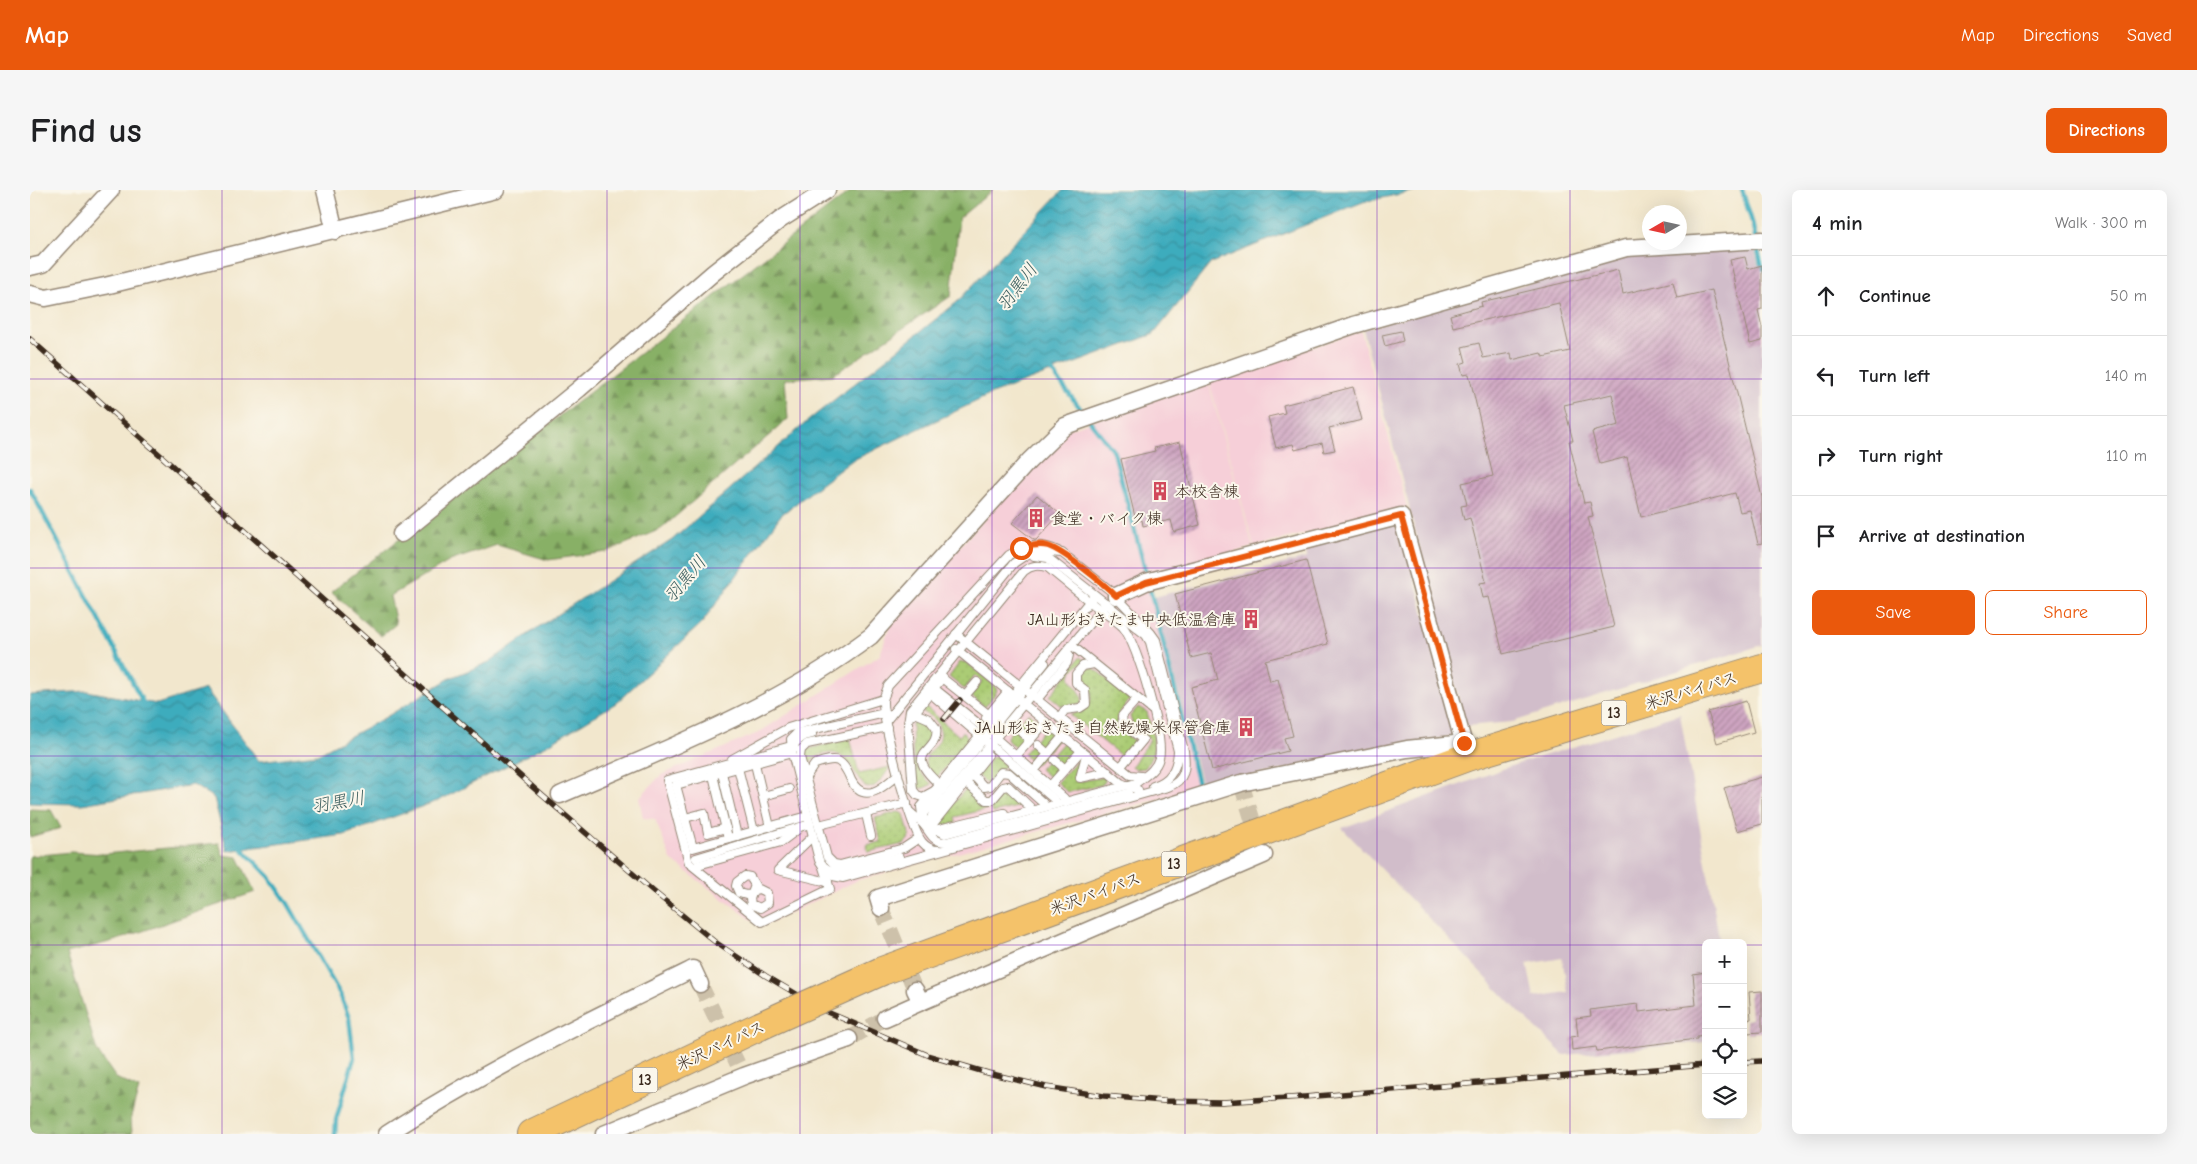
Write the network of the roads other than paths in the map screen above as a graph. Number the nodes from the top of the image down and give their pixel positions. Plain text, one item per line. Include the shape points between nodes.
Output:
1 (111, 190) edge
2 (325, 190) edge
3 (496, 190) edge
4 (827, 190) edge
5 (335, 231) junction
6 (1762, 240) edge
7 (30, 267) edge
8 (30, 294) edge
9 (401, 534) dead end
10 (1062, 553) junction
11 (1092, 601) junction
12 (1105, 608) junction
13 (961, 642) junction
14 (1074, 648) junction
15 (1094, 664) junction
16 (1762, 668) edge
17 (942, 678) junction
18 (977, 682) dead end
19 (933, 691) junction
20 (1025, 694) junction
21 (965, 696) junction
22 (1137, 698) junction
23 (883, 699) junction
24 (1152, 710) junction
25 (915, 712) junction
26 (1062, 714) junction
27 (989, 715) junction
28 (886, 721) junction
29 (1046, 722) junction
30 (908, 723) junction
31 (1021, 732) dead end
32 (987, 736) junction
33 (1063, 736) junction
34 (1030, 740) junction
35 (1038, 746) dead end
36 (1465, 750) junction
37 (792, 753) junction
38 (1084, 753) junction
39 (1048, 754) junction
40 (1016, 756) junction
41 (909, 759) junction
42 (1055, 760) dead end
43 (755, 764) junction
44 (1123, 764) junction
45 (1156, 767) junction
46 (738, 768) junction
47 (722, 769) junction
48 (1065, 769) junction
49 (1034, 771) junction
50 (898, 772) junction
51 (1108, 772) junction
52 (972, 774) junction
53 (713, 775) junction
54 (1141, 776) junction
55 (806, 777) junction
56 (965, 782) junction
57 (1126, 784) junction
58 (1050, 786) junction
59 (937, 788) junction
60 (789, 789) dead end
61 (1138, 790) junction
62 (560, 795) dead end
63 (763, 796) junction
64 (1064, 798) junction
65 (1055, 800) junction
66 (907, 803) junction
67 (1043, 803) junction
68 (1030, 806) junction
69 (910, 812) junction
70 (866, 814) junction
71 (685, 818) junction
72 (809, 820) junction
73 (923, 821) junction
74 (819, 826) junction
75 (770, 827) junction
76 (726, 828) junction
77 (933, 829) junction
78 (754, 831) junction
79 (737, 836) junction
80 (813, 836) junction
81 (871, 836) dead end
82 (728, 838) junction
83 (919, 838) junction
84 (693, 848) junction
85 (930, 849) junction
86 (941, 850) junction
87 (1264, 855) dead end
88 (698, 865) junction
89 (824, 866) junction
90 (828, 882) junction
91 (752, 892) junction
92 (739, 893) junction
93 (733, 900) junction
94 (766, 904) junction
95 (881, 908) dead end
96 (778, 914) junction
97 (700, 984) tunnel mouth
98 (885, 1018) tunnel mouth
99 (849, 1039) tunnel mouth
100 (387, 1134) edge
101 (531, 1134) edge
102 (604, 1134) edge

1 - 7 street via 42,264
2 - 5 street
3 - 5 street
4 - 9 street via 780,220 720,267 579,389
5 - 8 street via 105,286 46,298
6 - 62 street via 1626,248 1354,325 1066,426 1029,461 871,636 855,648 763,705
10 - 12 lane
10 - 13 lane via 1035,551 1014,563
10 - 23 lane via 1040,545 1021,548 1009,555 898,674
11 - 12 lane
11 - 12 lane
11 - 13 lane via 1046,571 1032,569
11 - 13 lane via 1048,558 1035,556 1017,566
11 - 20 lane
12 - 14 lane
12 - 20 lane
12 - 24 lane via 1134,644
12 - 36 street via 1150,581 1401,516
12 - 61 lane via 1146,635 1150,642 1178,751 1177,763 1166,780
12 - 86 lane via 1156,640 1184,750 1184,775 1168,787
13 - 17 lane
13 - 20 lane
13 - 20 lane
13 - 28 lane
13 - 30 lane via 910,710
14 - 15 lane
14 - 20 lane
15 - 22 lane
15 - 26 lane via 1083,666 1076,674 1076,683 1085,690 1086,704 1065,710
16 - 36 highway, 米沢バイパス / 13
17 - 19 lane
17 - 21 lane
18 - 21 lane
19 - 25 lane
19 - 32 lane
20 - 26 lane
20 - 27 lane
20 - 29 lane
20 - 32 lane
20 - 32 lane
20 - 54 lane via 1130,775
20 - 57 lane
21 - 27 lane
22 - 24 lane
22 - 44 lane via 1122,716 1124,724 1143,740
23 - 28 lane
23 - 47 lane via 788,728
24 - 45 lane via 1160,743
25 - 30 lane
25 - 59 lane via 929,719 936,728 935,741 924,752 922,765
26 - 44 lane
27 - 32 lane
28 - 37 lane via 804,736 794,743
28 - 37 lane via 797,733 791,739
28 - 50 lane
28 - 55 lane via 808,744 801,750 800,757
29 - 33 lane
29 - 34 lane
30 - 41 lane
31 - 34 lane
32 - 40 lane
32 - 52 lane
32 - 59 lane
32 - 65 lane
32 - 73 lane via 923,814
32 - 77 lane via 933,813 930,820
33 - 38 lane
33 - 39 lane
34 - 40 lane
35 - 39 lane
36 - 95 street via 1407,749 1241,784 878,898
36 - 101 highway, 米沢バイパス / 13, bridge via 882,971
37 - 43 lane
37 - 47 lane
37 - 72 lane
38 - 48 lane
38 - 51 lane
38 - 51 lane via 1080,778
39 - 49 lane
40 - 49 lane
41 - 50 lane
41 - 59 lane via 913,790 917,795 922,796
42 - 48 lane
43 - 46 lane
43 - 63 lane
44 - 54 lane
45 - 54 lane
45 - 57 lane via 1136,783
46 - 47 lane
46 - 78 lane
47 - 53 lane
47 - 79 lane
47 - 88 lane via 667,780 689,864
48 - 58 lane
49 - 58 lane
50 - 55 lane via 881,789 870,793 860,791 838,761 815,764
50 - 66 lane
51 - 57 lane
52 - 56 lane
52 - 67 lane via 984,787 990,786 1001,772 1009,773
53 - 71 lane via 676,785
53 - 76 lane
54 - 57 lane
55 - 74 lane
56 - 68 lane via 986,800 992,800 1003,787 1008,786
56 - 77 lane via 936,817
57 - 61 lane
57 - 64 lane
57 - 77 lane via 945,834
58 - 64 lane
59 - 73 lane via 921,807
60 - 63 lane
61 - 73 lane via 946,842 932,838
63 - 75 lane
64 - 65 lane
65 - 67 lane
66 - 69 lane
66 - 70 lane
67 - 68 lane
68 - 77 lane
69 - 73 lane
69 - 83 lane
70 - 74 lane
70 - 81 lane
71 - 76 lane via 704,813 708,833
71 - 84 lane
72 - 75 lane
72 - 80 lane
72 - 88 lane via 801,827
74 - 83 lane via 827,858 840,865 904,848
75 - 78 lane
76 - 82 lane
78 - 79 lane
79 - 82 lane
80 - 89 lane
80 - 90 lane via 778,870
82 - 84 lane
83 - 85 lane
84 - 88 lane
85 - 86 lane
85 - 89 lane via 840,872
86 - 89 lane via 843,878 833,876
87 - 98 street via 918,996
88 - 93 lane
89 - 90 lane
90 - 96 lane via 830,889
91 - 92 lane via 746,896
91 - 92 lane via 753,881 745,876 737,882
91 - 94 lane via 758,889 767,893
91 - 94 lane via 751,904 760,908
92 - 93 lane
93 - 96 lane via 762,922
94 - 96 lane
97 - 100 street via 693,970 560,1035 429,1107
99 - 102 street via 742,1072

